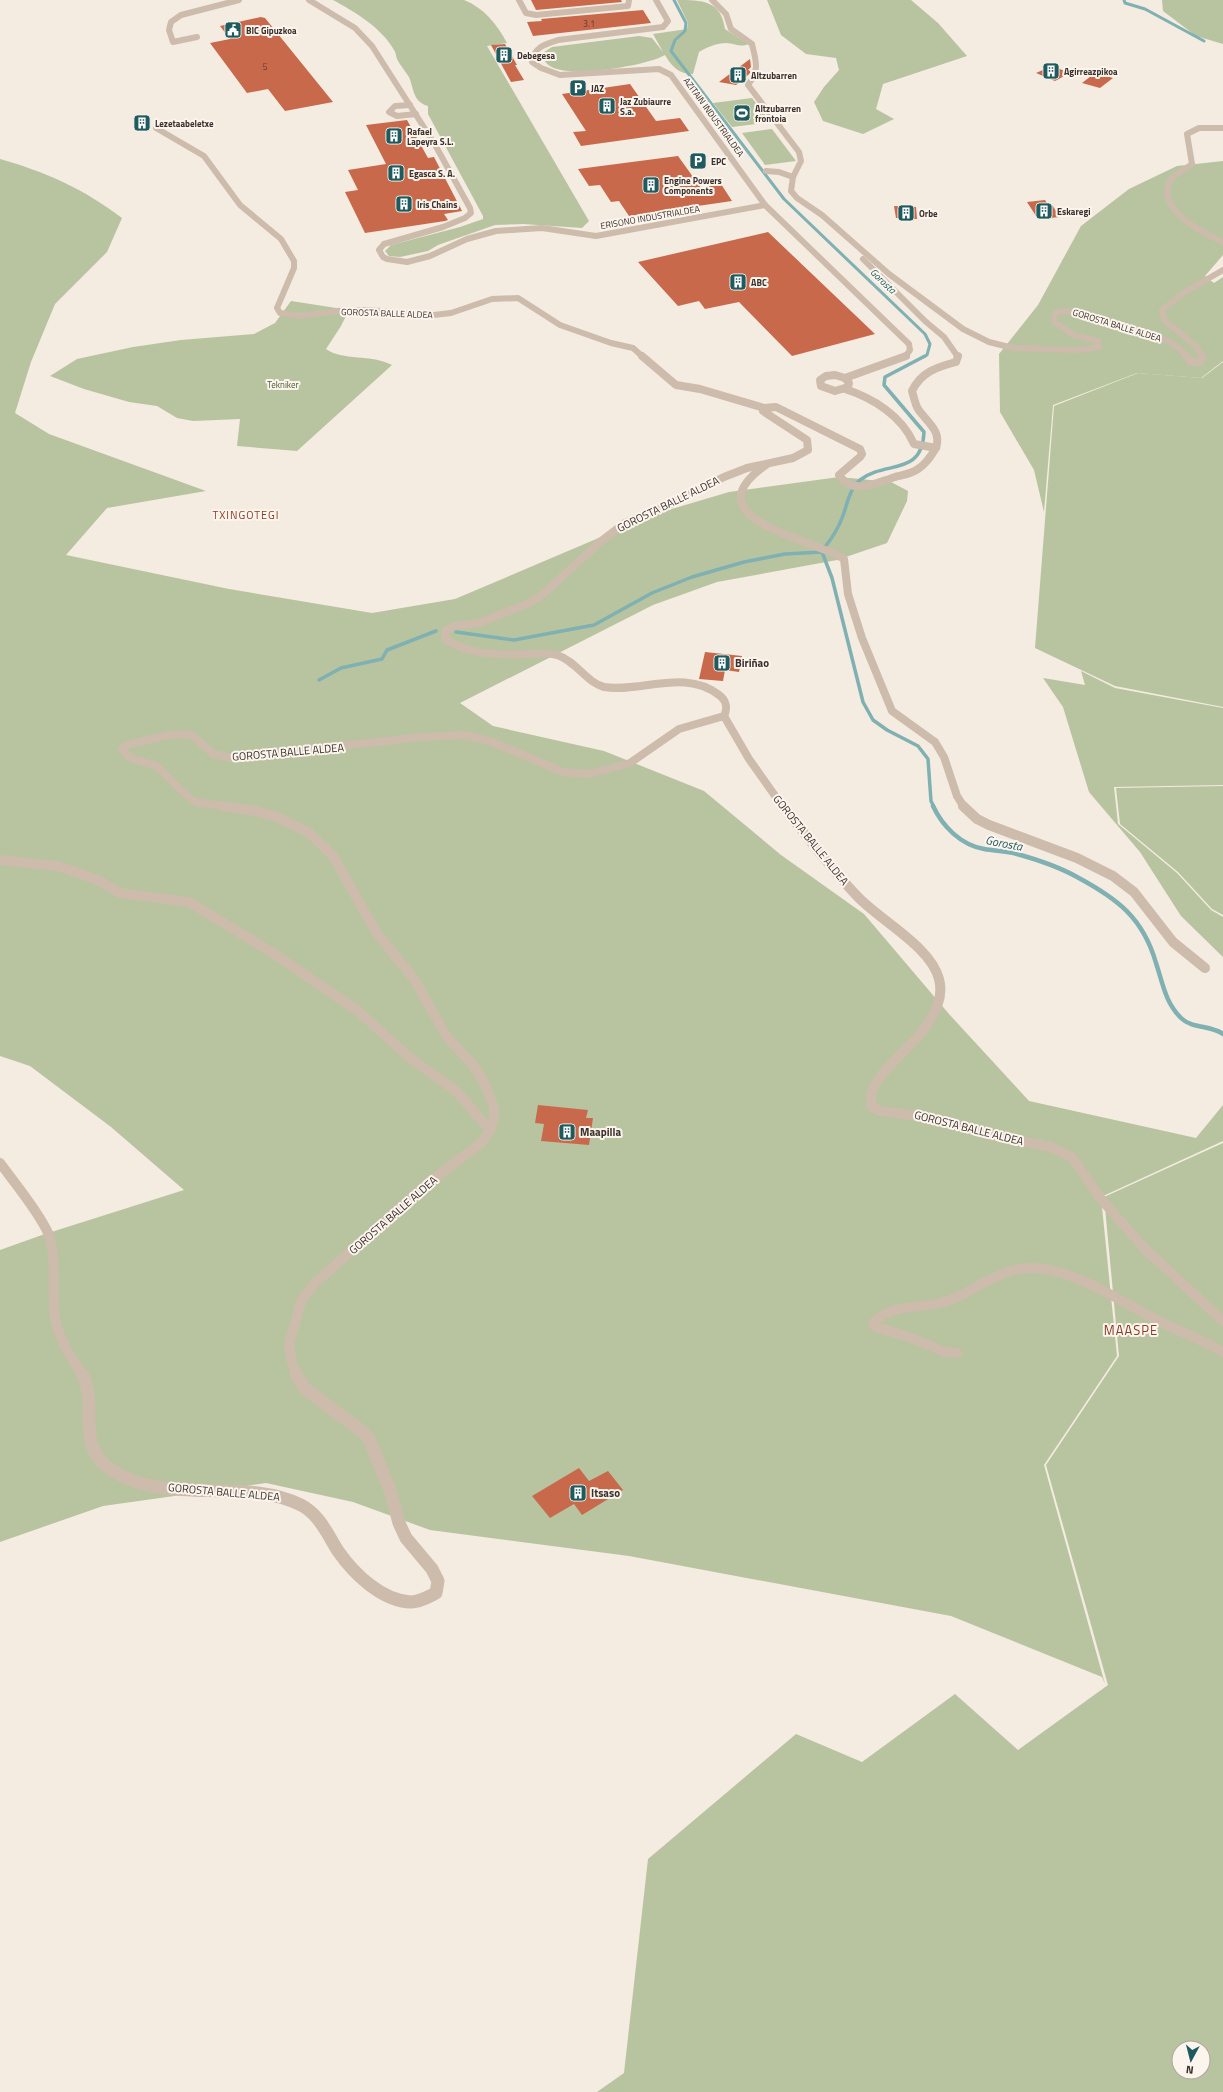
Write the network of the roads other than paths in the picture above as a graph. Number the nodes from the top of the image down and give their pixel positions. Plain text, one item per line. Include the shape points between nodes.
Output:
1 (239, 0) edge
2 (309, 0) edge
3 (519, 0) edge
4 (629, 0) edge
5 (656, 0) edge
6 (712, 0) edge
7 (197, 37) dead end
8 (156, 128) dead end
9 (1223, 128) edge
10 (766, 171) dead end
11 (793, 178) junction
12 (765, 205) junction
13 (1223, 242) edge
14 (858, 249) junction
15 (1223, 270) edge
16 (845, 378) junction
17 (845, 389) junction
18 (764, 408) junction
19 (933, 447) junction
20 (767, 463) junction
21 (724, 716) junction
22 (0, 860) edge
23 (1205, 968) dead end
24 (490, 1130) junction
25 (0, 1163) edge
26 (1223, 1321) edge
27 (1223, 1352) edge
28 (957, 1353) dead end

1 - 7 street via 181,15 171,22 169,30 173,42
2 - 12 street, ERISONO INDUSTRIALDEA via 355,28 372,46 413,109 471,213 456,222 384,244 379,250 380,254 391,261 407,262 422,259 467,239 496,231 532,228 596,236
3 - 4 street via 526,13 536,15 628,6
5 - 12 street, AZITAIN INDUSTRIALDEA via 668,21 663,27 558,40 544,44 533,54 532,62 560,75 660,69 671,75
6 - 11 street via 726,14 731,29 752,44 756,68 748,86 799,152 801,161
8 - 18 street, GOROSTA BALLE ALDEA via 204,156 240,205 282,240 294,261 294,268 277,308 280,312 298,316 366,310 434,315 451,313 492,299 518,298 560,325 633,348 676,384
9 - 13 street via 1199,128 1187,134 1192,164 1170,181 1167,192 1171,204 1189,225
10 - 11 street via 779,172
11 - 14 street, GOROSTA BALLE ALDEA via 791,191 797,198 822,215
12 - 16 street, AZITAIN INDUSTRIALDEA via 909,344 910,350 904,358
14 - 15 street, GOROSTA BALLE ALDEA via 919,298 963,329 989,342 1012,348 1039,350 1080,350 1099,347 1098,341 1073,335 1055,322 1056,313 1078,312 1104,324 1164,339 1179,348 1190,362 1194,363 1200,362 1203,358 1196,346 1164,320 1162,310 1169,301
14 - 19 street via 872,270 944,337 958,356 956,362 923,374 918,378 912,391 918,408 938,434 939,443
16 - 17 street via 849,383
16 - 17 street via 835,375 820,380 825,389
17 - 19 street via 859,392 900,422 912,436 914,444
18 - 19 street, GOROSTA BALLE ALDEA via 776,407 860,449 860,458 839,475 850,485 861,487 915,471 926,462
18 - 20 street, GOROSTA BALLE ALDEA via 766,414 799,434 808,445 808,450 801,455
20 - 21 street, GOROSTA BALLE ALDEA via 724,477 667,506 625,523 600,542 542,595 529,603 479,623 454,626 444,634 450,643 464,650 558,655 579,667 592,682 606,687 686,682 703,685 719,694 726,703
20 - 23 street via 744,488 741,501 745,509 756,519 790,538 844,559 848,594 862,638 892,711 899,719 920,731 939,747 960,803 976,818 998,829 1090,865 1120,880 1136,894 1156,923 1175,944 1189,958
21 - 24 street, GOROSTA BALLE ALDEA via 679,729 630,763 589,774 563,772 490,741 464,735 421,737 232,758 213,754 193,736 187,734 168,735 127,745 122,749 129,758 153,763 187,798 195,802 256,811 277,817 308,832 329,851 342,869 376,932 414,979 447,1037 473,1065 484,1082 494,1108
21 - 26 street, GOROSTA BALLE ALDEA via 760,778 822,856 870,909 918,948 930,962 942,988 941,998 925,1030 878,1080 870,1097 872,1107 880,1111 934,1118 990,1135 1061,1150 1072,1157 1101,1199 1145,1249
22 - 24 street via 58,866 98,880 120,893 189,902 273,953 358,1011 409,1057 456,1091
24 - 25 street, GOROSTA BALLE ALDEA via 469,1154 428,1184 315,1283 301,1301 289,1345 292,1363 304,1388 369,1439 406,1538 432,1568 438,1581 436,1594 418,1602 396,1600 367,1582 344,1560 315,1516 287,1498 160,1486 125,1477 108,1467 98,1457 87,1430 88,1390 82,1372 68,1354 58,1328 48,1234
27 - 28 street via 1103,1292 1062,1274 1030,1267 1018,1269 962,1296 938,1304 890,1311 876,1318 873,1323 875,1327 909,1337 945,1352

